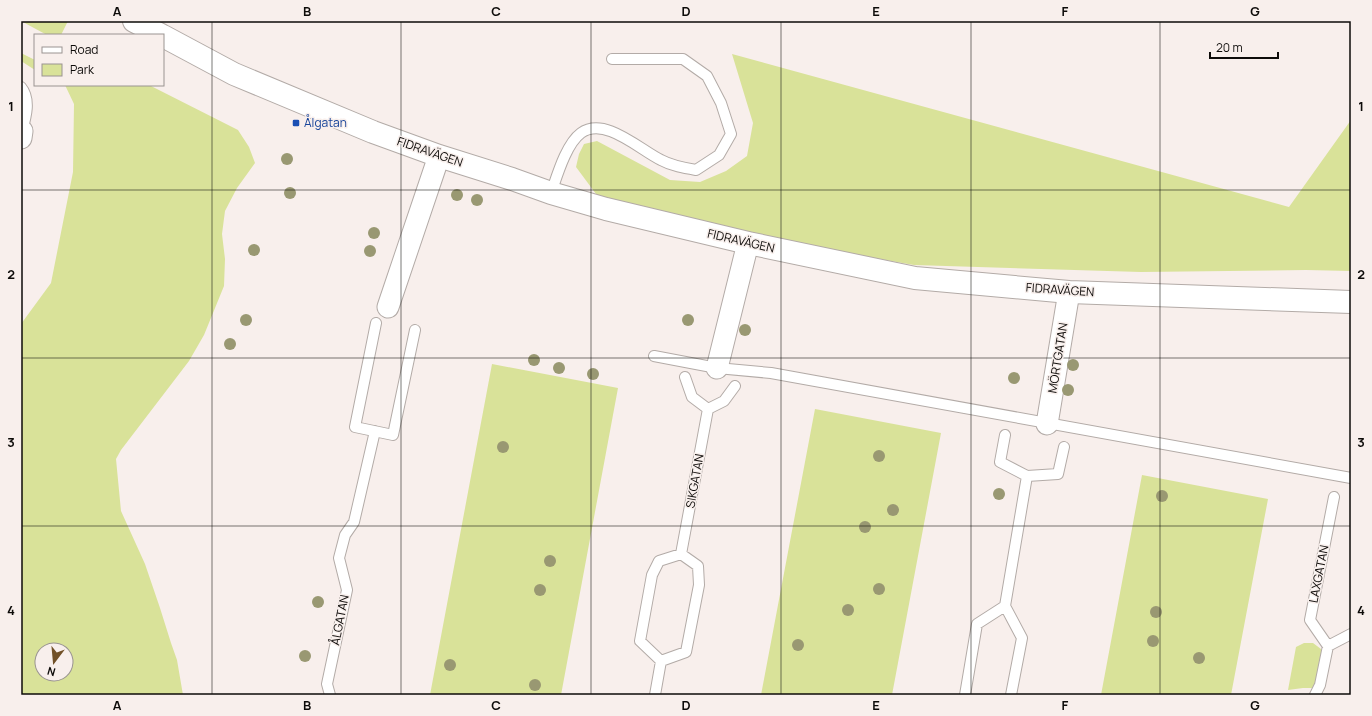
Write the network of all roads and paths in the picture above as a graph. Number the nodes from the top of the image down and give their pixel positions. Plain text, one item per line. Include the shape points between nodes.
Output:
1 (134, 21) edge
2 (158, 34) edge
3 (164, 37) edge
4 (612, 60) dead end
5 (21, 87) edge
6 (21, 133) edge
7 (439, 156) junction
8 (551, 193) junction
9 (748, 243) junction
10 (1069, 292) junction
11 (1351, 302) edge
12 (382, 315) joint
13 (415, 330) dead end
14 (654, 356) dead end
15 (717, 368) junction
16 (686, 377) dead end
17 (735, 386) dead end
18 (708, 409) junction
19 (1047, 424) junction
20 (375, 431) junction
21 (1004, 435) dead end
22 (1064, 446) dead end
23 (1027, 476) junction
24 (1351, 478) edge
25 (1334, 497) dead end
26 (681, 554) junction
27 (1005, 606) junction
28 (1351, 634) edge
29 (1328, 646) junction
30 (661, 661) junction
31 (1320, 685) junction
32 (330, 695) edge
33 (655, 695) edge
34 (965, 695) edge
35 (1011, 695) edge
36 (1315, 695) edge
37 (1324, 695) edge

1 - 2 street, FIDRAVÄGEN
3 - 7 street, FIDRAVÄGEN via 234,74
4 - 8 lane via 683,59 707,76 722,103 731,134 719,155 696,170 660,160 613,132 596,128 581,133 570,146
5 - 6 lane via 26,93 27,107
7 - 8 street, FIDRAVÄGEN
7 - 12 street
8 - 9 street, FIDRAVÄGEN
9 - 10 street, FIDRAVÄGEN via 915,278
9 - 15 street
10 - 11 street, FIDRAVÄGEN
10 - 19 street, MÖRTGATAN
12 - 20 lane via 355,427
13 - 20 lane via 393,435
14 - 15 lane
15 - 19 lane via 771,373
16 - 18 lane via 692,397
17 - 18 lane via 724,401
18 - 26 lane, SIKGATAN
19 - 24 lane
20 - 32 lane, ÅLGATAN via 354,522 345,535 339,558 347,590 327,684
21 - 23 lane via 1000,462
22 - 23 lane via 1058,474
23 - 27 lane
25 - 29 lane, LAXGATAN via 1310,620
26 - 30 lane via 698,566 698,592 686,652
26 - 30 lane via 659,561 652,575 640,641
27 - 34 lane via 977,624
27 - 35 lane via 1022,638
28 - 29 lane
29 - 31 lane
30 - 33 lane
31 - 36 lane
31 - 37 lane

